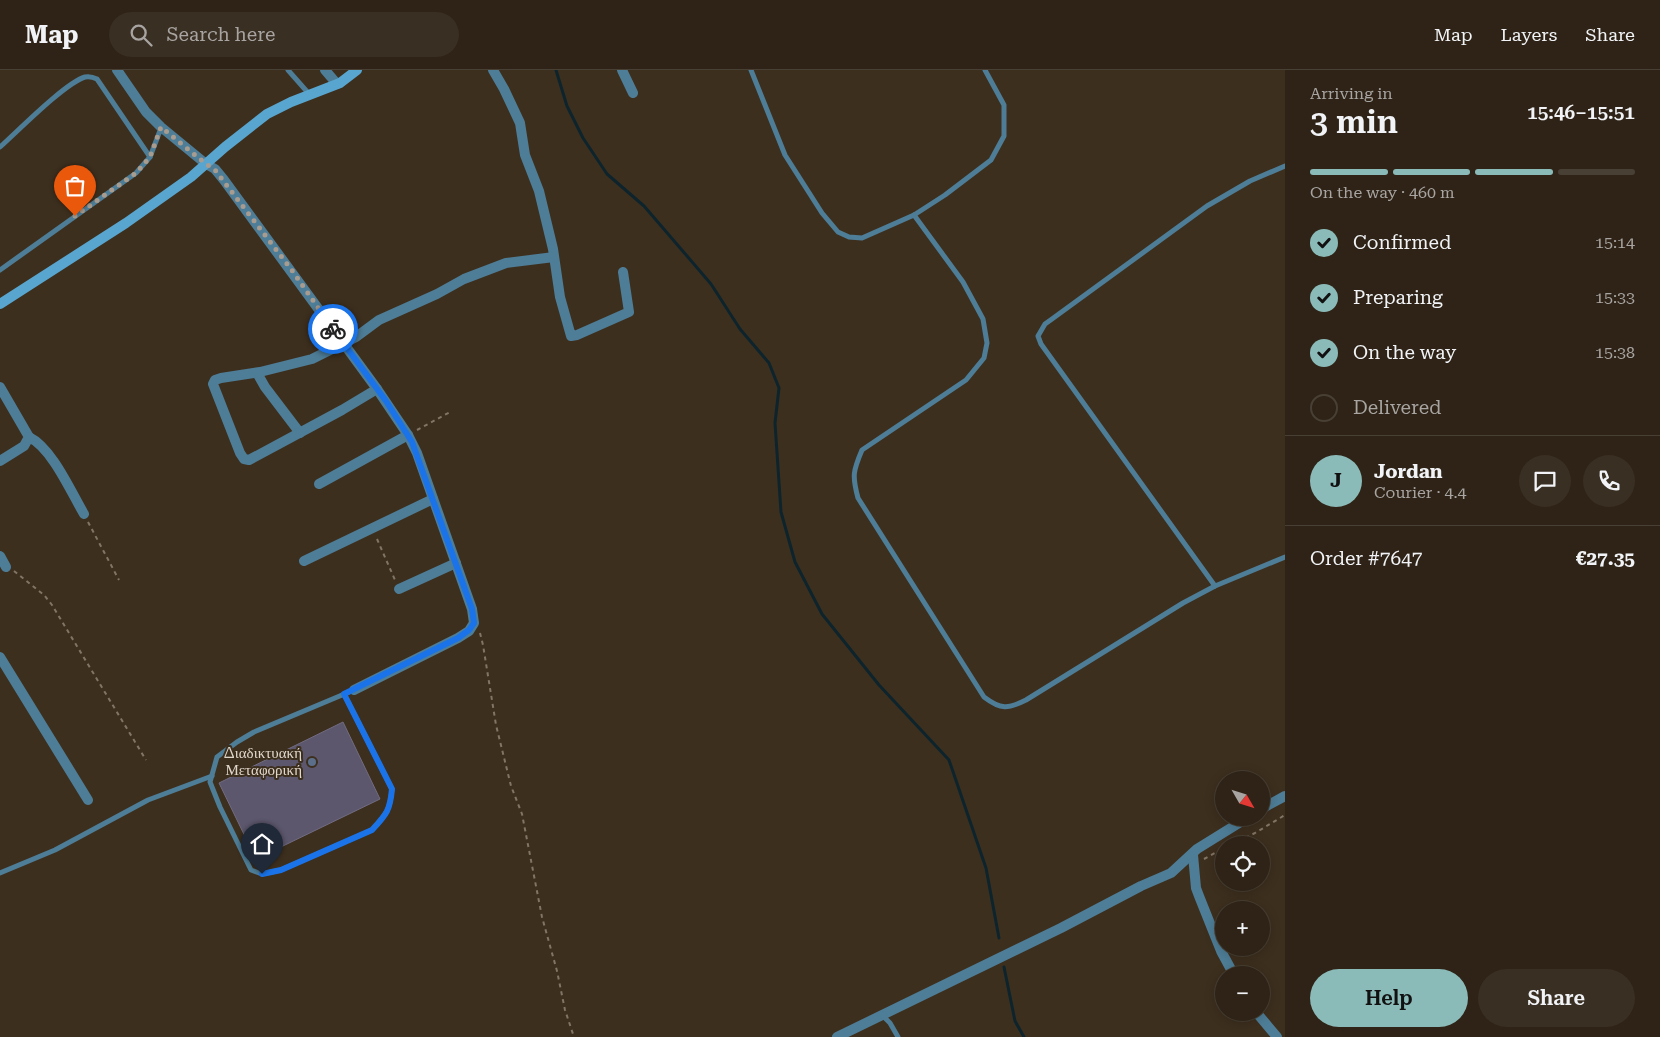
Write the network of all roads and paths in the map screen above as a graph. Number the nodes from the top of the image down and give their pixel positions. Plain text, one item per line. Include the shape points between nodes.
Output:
1 (117, 70) edge
2 (288, 70) edge
3 (294, 70) edge
4 (325, 70) edge
5 (357, 70) edge
6 (493, 70) edge
7 (622, 70) edge
8 (751, 70) edge
9 (985, 70) edge
10 (298, 81) junction
11 (337, 84) junction
12 (633, 93) dead end
13 (311, 95) junction
14 (161, 127) junction
15 (0, 147) edge
16 (150, 157) junction
17 (206, 164) junction
18 (1285, 166) edge
19 (914, 215) junction
20 (554, 257) junction
21 (0, 270) edge
22 (622, 272) dead end
23 (0, 304) edge
24 (333, 330) junction
25 (343, 343) junction
26 (326, 353) junction
27 (257, 373) junction
28 (0, 386) edge
29 (377, 389) junction
30 (450, 412) dead end
31 (300, 433) junction
32 (408, 435) junction
33 (29, 437) junction
34 (0, 462) edge
35 (319, 484) dead end
36 (433, 499) junction
37 (84, 514) joint
38 (372, 528) junction
39 (0, 556) edge
40 (1285, 557) edge
41 (304, 561) dead end
42 (456, 563) junction
43 (6, 566) joint
44 (119, 580) dead end
45 (1215, 586) junction
46 (399, 589) joint
47 (474, 623) junction
48 (1, 660) edge
49 (354, 690) joint
50 (344, 694) junction
51 (146, 760) dead end
52 (212, 776) junction
53 (1285, 796) edge
54 (88, 800) dead end
55 (1270, 804) edge
56 (1285, 815) edge
57 (1234, 826) edge
58 (1247, 836) edge
59 (1193, 855) junction
60 (0, 873) edge
61 (1229, 966) edge
62 (881, 1014) junction
63 (1264, 1021) edge
64 (574, 1037) edge
65 (837, 1037) edge
66 (898, 1037) edge
67 (1277, 1037) edge

1 - 14 street via 146,112
2 - 10 lane
3 - 10 lane
4 - 11 street
5 - 11 street
6 - 20 street via 520,123 525,155 539,191
7 - 12 street
8 - 19 lane via 784,155 838,232 862,238
9 - 19 lane via 1004,104 1004,136 990,160
10 - 13 lane
11 - 13 street
13 - 17 street via 267,114
14 - 16 lane
14 - 17 street
15 - 16 lane via 66,88 92,77 97,79
16 - 21 lane via 136,173
17 - 23 street via 126,223
17 - 24 street via 224,180
18 - 45 lane via 1250,181 1207,206 1045,324 1038,336
19 - 45 lane via 963,282 983,318 987,343 984,358 966,380 862,450 854,481 858,498 984,697 994,705 1013,706
20 - 22 street via 570,336 629,312
20 - 25 street via 506,263 464,279 379,320
24 - 25 street
24 - 26 street
25 - 26 street
25 - 29 street
26 - 27 street
27 - 31 street
27 - 31 street via 220,378 213,384 244,460
28 - 33 street
29 - 31 street
29 - 32 street
30 - 32 path
32 - 35 street
32 - 36 street
33 - 34 street via 24,446
33 - 37 street via 49,455
36 - 38 street
36 - 42 street
37 - 44 path
38 - 41 street
38 - 46 path
39 - 43 street
40 - 45 lane
42 - 46 street
42 - 47 street
43 - 51 path via 52,605
47 - 49 street via 458,638
47 - 64 path via 483,644 496,725 522,814 542,917
48 - 54 street
49 - 50 lane
50 - 52 lane via 237,742 217,757
50 - 52 lane via 392,789 390,806 372,830 281,870 256,872 251,870 220,807 210,782
52 - 60 lane via 148,800 55,850
53 - 55 street
56 - 58 path
57 - 59 street
59 - 61 street via 1199,896
59 - 62 street via 1171,873
62 - 65 street
62 - 66 lane
63 - 67 street

